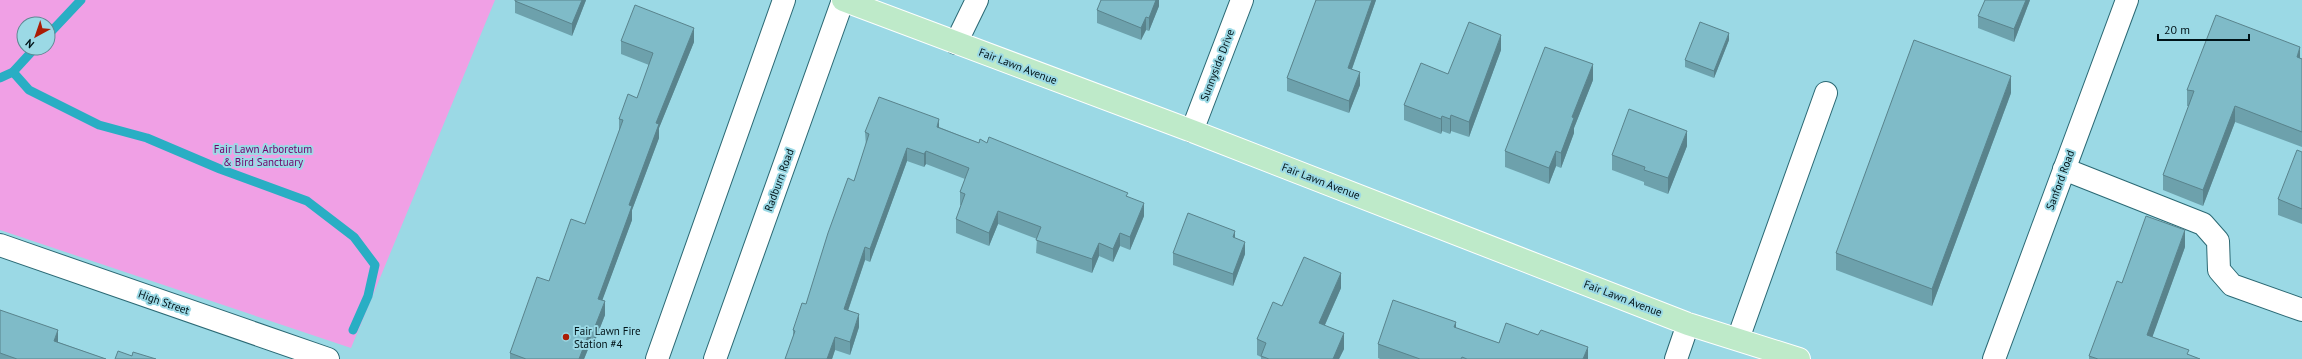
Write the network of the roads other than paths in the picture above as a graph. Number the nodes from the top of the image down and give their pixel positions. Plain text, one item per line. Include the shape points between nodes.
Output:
1 (784, 0) edge
2 (843, 0) edge
3 (977, 0) edge
4 (1242, 0) edge
5 (2127, 0) edge
6 (956, 43) junction
7 (1826, 93) dead end
8 (1192, 131) junction
9 (2064, 169) junction
10 (0, 245) edge
11 (2302, 310) edge
12 (1688, 324) junction
13 (1738, 339) junction
14 (328, 359) edge
15 (656, 359) edge
16 (715, 359) edge
17 (1676, 359) edge
18 (1799, 359) edge
19 (1994, 359) edge

1 - 15 street
2 - 6 main road, Fair Lawn Avenue
2 - 16 street, Radburn Road
3 - 6 street
4 - 8 street, Sunnyside Drive
5 - 9 street, Sanford Road
6 - 8 main road, Fair Lawn Avenue
7 - 13 street
8 - 12 main road, Fair Lawn Avenue
9 - 11 street via 2203,224 2218,241 2219,270 2232,285
9 - 19 street, Sanford Road
10 - 14 street, High Street
12 - 13 main road, Fair Lawn Avenue
12 - 17 street
13 - 18 main road, Fair Lawn Avenue

